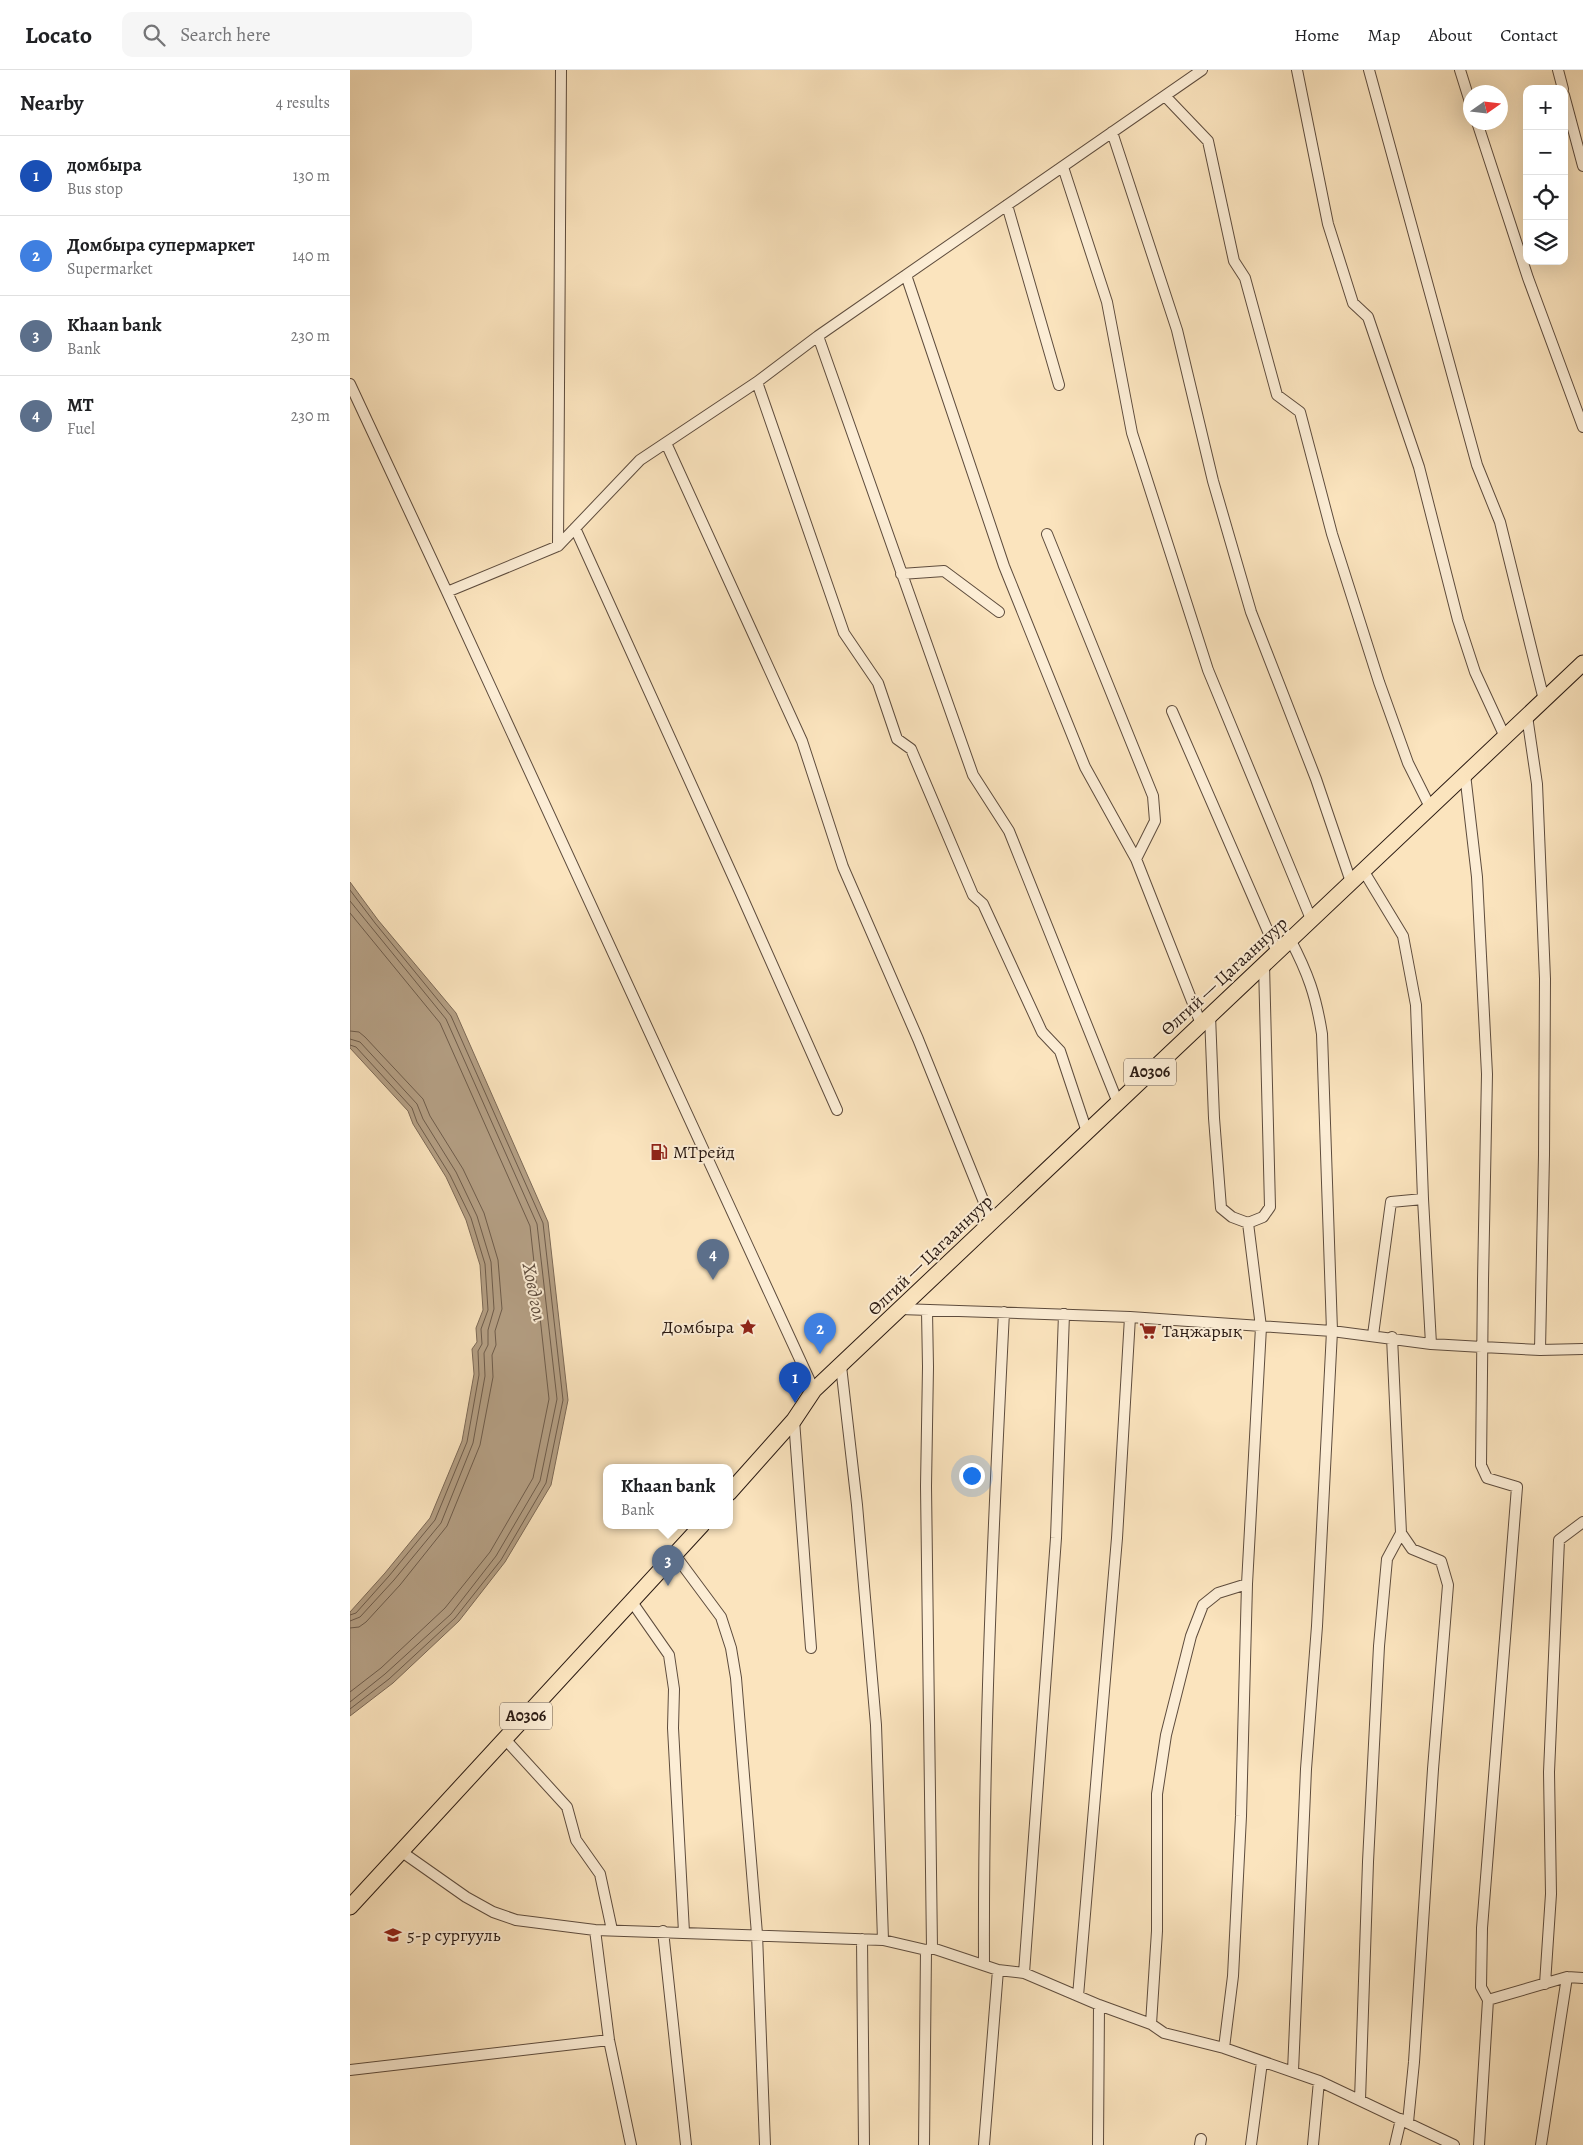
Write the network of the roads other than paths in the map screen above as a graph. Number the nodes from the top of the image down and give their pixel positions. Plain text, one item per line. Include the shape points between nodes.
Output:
1 (561, 70) edge
2 (1202, 70) edge
3 (1296, 70) edge
4 (1369, 70) edge
5 (1460, 70) edge
6 (1558, 70) edge
7 (1465, 85) edge
8 (1561, 85) edge
9 (1164, 96) junction
10 (1568, 110) edge
11 (1480, 130) edge
12 (1112, 132) junction
13 (1583, 166) edge
14 (1063, 167) junction
15 (1007, 205) junction
16 (906, 275) junction
17 (818, 336) junction
18 (757, 382) junction
19 (350, 384) edge
20 (1059, 385) dead end
21 (1583, 427) edge
22 (666, 443) junction
23 (575, 528) junction
24 (1048, 534) dead end
25 (558, 546) junction
26 (901, 574) junction
27 (447, 592) junction
28 (999, 612) dead end
29 (1582, 666) edge
30 (1544, 700) junction
31 (1172, 710) dead end
32 (1527, 716) junction
33 (1505, 737) junction
34 (1465, 774) junction
35 (1430, 807) junction
36 (1136, 859) junction
37 (1363, 870) junction
38 (1351, 882) junction
39 (1312, 919) junction
40 (1290, 939) junction
41 (1277, 952) junction
42 (1264, 964) junction
43 (1206, 1019) junction
44 (1118, 1103) junction
45 (837, 1110) dead end
46 (1086, 1132) junction
47 (1423, 1199) junction
48 (992, 1222) junction
49 (1248, 1223) junction
50 (900, 1309) junction
51 (927, 1311) junction
52 (1004, 1312) junction
53 (1064, 1314) junction
54 (1130, 1317) junction
55 (1261, 1327) junction
56 (1332, 1331) junction
57 (1373, 1335) junction
58 (1392, 1338) junction
59 (1431, 1344) junction
60 (1482, 1347) junction
61 (1583, 1349) edge
62 (1540, 1350) junction
63 (841, 1366) junction
64 (814, 1390) junction
65 (794, 1420) junction
66 (733, 1489) edge
67 (1583, 1522) edge
68 (698, 1529) edge
69 (1401, 1533) junction
70 (675, 1555) junction
71 (1247, 1584) junction
72 (632, 1602) junction
73 (812, 1648) dead end
74 (504, 1739) junction
75 (402, 1852) junction
76 (350, 1907) edge
77 (595, 1930) junction
78 (612, 1930) junction
79 (663, 1931) junction
80 (684, 1932) junction
81 (757, 1934) junction
82 (862, 1939) junction
83 (882, 1940) junction
84 (929, 1949) junction
85 (984, 1965) junction
86 (998, 1970) junction
87 (1024, 1973) junction
88 (1567, 1977) junction
89 (1583, 1978) edge
90 (1544, 1984) junction
91 (1078, 1996) junction
92 (1488, 2000) junction
93 (1099, 2005) junction
94 (1151, 2024) junction
95 (609, 2040) junction
96 (1224, 2048) junction
97 (1262, 2062) junction
98 (350, 2070) edge
99 (1292, 2071) junction
100 (1319, 2081) junction
101 (1360, 2100) junction
102 (1404, 2121) junction
103 (631, 2145) edge
104 (686, 2145) edge
105 (765, 2145) edge
106 (864, 2145) edge
107 (924, 2145) edge
108 (984, 2145) edge
109 (1098, 2145) edge
110 (1251, 2145) edge
111 (1313, 2145) edge
112 (1395, 2145) edge
113 (1454, 2145) edge
114 (1479, 2145) edge
115 (1541, 2145) edge

1 - 25 street
2 - 9 street
3 - 33 street via 1328,224 1353,303 1368,317 1419,467 1458,620 1475,672
4 - 30 street via 1476,465 1500,522
5 - 7 street
6 - 8 street
9 - 12 street
9 - 35 street via 1208,141 1234,261 1245,278 1277,395 1300,412 1332,534 1379,682 1408,762
10 - 13 street
11 - 21 street via 1528,278
12 - 14 street
12 - 38 street via 1177,330 1213,481 1252,612 1316,779
14 - 15 street
14 - 39 street via 1107,302 1132,433 1208,670
15 - 16 street
15 - 20 street
16 - 17 street
16 - 36 street via 1004,566 1085,767
17 - 18 street
17 - 26 street
18 - 22 street
18 - 46 street via 844,633 878,683 897,739 911,749 973,895 983,904 1042,1032 1060,1051
19 - 27 street
22 - 23 street via 640,460
22 - 48 street via 802,741 843,867 918,1039
23 - 25 street
23 - 45 street
24 - 36 street via 1153,796 1155,821
25 - 27 street
26 - 28 street via 944,571
26 - 44 street via 973,775 1009,831
27 - 64 street
29 - 30 highway, Өлгий — Цагааннуур / A0306
30 - 32 highway, Өлгий — Цагааннуур / A0306
31 - 41 street
32 - 33 highway, Өлгий — Цагааннуур / A0306
32 - 62 street via 1537,784 1545,979
33 - 34 highway, Өлгий — Цагааннуур / A0306
34 - 35 highway, Өлгий — Цагааннуур / A0306
34 - 60 street via 1476,878 1488,1074
35 - 37 highway, Өлгий — Цагааннуур / A0306
36 - 43 street
37 - 38 highway, Өлгий — Цагааннуур / A0306
37 - 47 street via 1403,936 1416,1005
38 - 39 highway, Өлгий — Цагааннуур / A0306
39 - 40 highway, Өлгий — Цагааннуур / A0306
40 - 41 highway, Өлгий — Цагааннуур / A0306
40 - 56 street via 1307,970 1317,1001 1322,1034
41 - 42 highway, Өлгий — Цагааннуур / A0306
42 - 43 highway, Өлгий — Цагааннуур / A0306
42 - 49 street via 1270,1207 1263,1216
43 - 44 highway, Өлгий — Цагааннуур / A0306
43 - 49 street via 1221,1208 1232,1217
44 - 46 highway, Өлгий — Цагааннуур / A0306
46 - 48 highway, Өлгий — Цагааннуур / A0306
47 - 57 street via 1391,1202
47 - 59 street
48 - 50 highway, Өлгий — Цагааннуур / A0306
49 - 55 street
50 - 51 street
50 - 63 highway, Өлгий — Цагааннуур / A0306
51 - 52 street
51 - 84 street
52 - 53 street
52 - 85 street via 988,1630
53 - 54 street
53 - 87 street via 1056,1538
54 - 55 street
54 - 91 street via 1117,1538
55 - 56 street
55 - 71 street
56 - 57 street
56 - 99 street
57 - 58 street
58 - 59 street
58 - 69 street
59 - 60 street
60 - 62 street
60 - 92 street via 1482,1465 1488,1478 1517,1487 1482,1928 1481,1986
61 - 62 street
63 - 64 highway, Өлгий — Цагааннуур / A0306
63 - 83 street via 876,1725
64 - 65 highway, Өлгий — Цагааннуур / A0306
65 - 66 highway, Өлгий — Цагааннуур / A0306
65 - 73 street
67 - 90 street via 1560,1540 1549,1772 1551,1894
68 - 70 highway, A0306
69 - 101 street via 1387,1559 1379,1646
69 - 102 street via 1412,1549 1441,1562 1448,1585 1414,2062
70 - 72 highway, A0306
70 - 81 street via 721,1617 732,1648
71 - 94 street via 1218,1593 1203,1605 1191,1636 1166,1735 1157,1794 1157,1930
71 - 96 street via 1241,1816 1233,1976
72 - 74 highway, A0306
72 - 80 street via 669,1655 674,1689 673,1728
74 - 75 highway, A0306
74 - 78 street via 567,1807 576,1840 600,1874
75 - 76 highway, A0306
75 - 77 street via 493,1912 516,1920
77 - 78 street
77 - 95 street
78 - 79 street
79 - 80 street
79 - 104 street
80 - 81 street
81 - 82 street
81 - 105 street
82 - 83 street
82 - 106 street
83 - 84 street
84 - 85 street
84 - 107 street
85 - 86 street
86 - 87 street
86 - 108 street
87 - 91 street
88 - 89 street
88 - 90 street
88 - 115 street
90 - 92 street
91 - 93 street
92 - 114 street
93 - 94 street
93 - 109 street
94 - 96 street via 1164,2033
95 - 98 street
95 - 103 street
96 - 97 street
97 - 99 street
97 - 110 street
99 - 100 street
100 - 101 street
100 - 111 street
101 - 102 street
102 - 112 street
102 - 113 street

